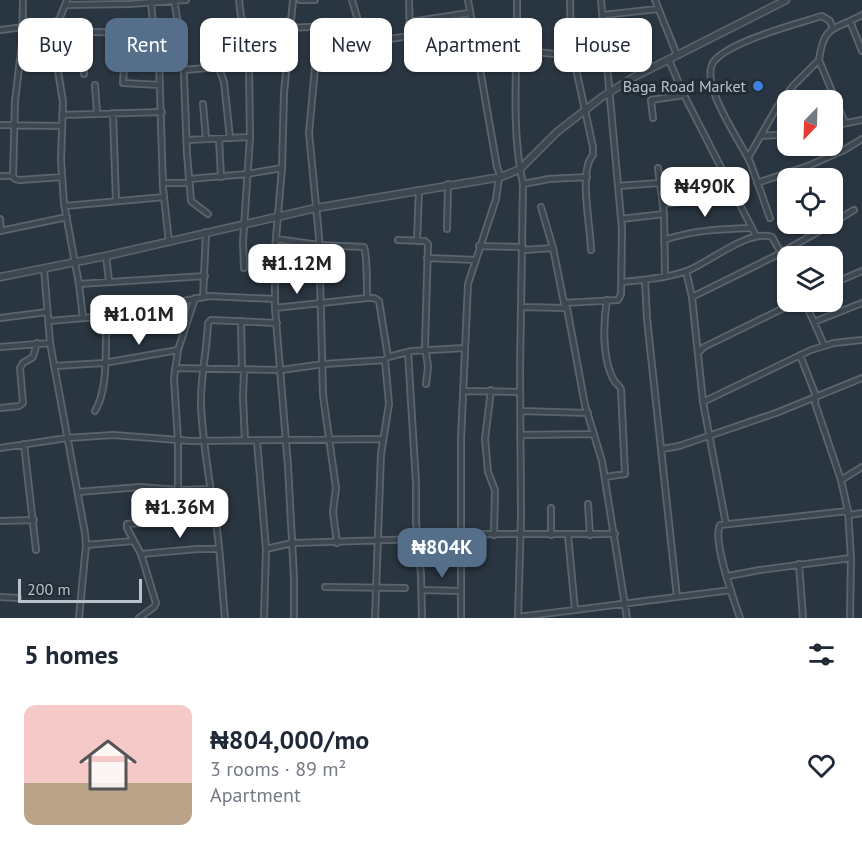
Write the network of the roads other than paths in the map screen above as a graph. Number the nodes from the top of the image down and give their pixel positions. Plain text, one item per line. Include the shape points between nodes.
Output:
1 (23, 0) edge
2 (186, 0) edge
3 (239, 0) edge
4 (293, 0) edge
5 (300, 0) edge
6 (315, 0) edge
7 (352, 0) edge
8 (409, 0) edge
9 (468, 0) edge
10 (518, 0) edge
11 (570, 0) edge
12 (601, 0) edge
13 (655, 0) edge
14 (786, 0) edge
15 (151, 1) edge
16 (174, 1) edge
17 (66, 3) edge
18 (658, 9) junction
19 (469, 13) junction
20 (603, 15) junction
21 (862, 15) edge
22 (22, 18) edge
23 (60, 18) edge
24 (153, 18) edge
25 (177, 18) edge
26 (241, 18) edge
27 (292, 18) edge
28 (357, 18) edge
29 (410, 18) edge
30 (436, 18) edge
31 (470, 18) edge
32 (517, 18) edge
33 (570, 18) edge
34 (850, 21) junction
35 (18, 28) edge
36 (833, 29) junction
37 (0, 30) edge
38 (862, 51) edge
39 (677, 55) junction
40 (669, 60) junction
41 (819, 60) junction
42 (19, 72) edge
43 (58, 72) edge
44 (124, 72) edge
45 (159, 72) edge
46 (184, 72) edge
47 (221, 72) edge
48 (249, 72) edge
49 (287, 72) edge
50 (314, 72) edge
51 (480, 72) edge
52 (517, 72) edge
53 (577, 72) edge
54 (94, 85) dead end
55 (160, 85) junction
56 (609, 93) junction
57 (684, 95) junction
58 (203, 104) dead end
59 (585, 111) junction
60 (162, 112) junction
61 (97, 113) junction
62 (113, 113) junction
63 (62, 115) junction
64 (652, 118) dead end
65 (862, 120) edge
66 (845, 123) joint
67 (0, 125) edge
68 (14, 126) junction
69 (61, 126) junction
70 (777, 135) edge
71 (761, 136) junction
72 (250, 137) junction
73 (230, 138) junction
74 (206, 139) junction
75 (219, 139) junction
76 (862, 139) edge
77 (186, 140) junction
78 (748, 158) junction
79 (282, 168) junction
80 (658, 168) dead end
81 (520, 169) junction
82 (247, 174) junction
83 (0, 176) edge
84 (13, 176) junction
85 (63, 177) junction
86 (221, 177) junction
87 (500, 177) junction
88 (587, 177) junction
89 (190, 181) junction
90 (164, 183) junction
91 (659, 183) junction
92 (758, 183) junction
93 (448, 184) junction
94 (523, 184) junction
95 (618, 186) junction
96 (419, 190) junction
97 (735, 196) junction
98 (164, 197) junction
99 (116, 201) junction
100 (663, 204) junction
101 (65, 206) junction
102 (541, 207) dead end
103 (316, 208) junction
104 (854, 210) dead end
105 (208, 214) dead end
106 (664, 214) junction
107 (279, 216) junction
108 (843, 216) edge
109 (67, 217) junction
110 (770, 218) dead end
111 (0, 219) edge
112 (621, 219) junction
113 (244, 224) junction
114 (751, 228) junction
115 (447, 229) dead end
116 (0, 231) edge
117 (206, 232) junction
118 (814, 234) edge
119 (756, 236) junction
120 (276, 239) junction
121 (398, 240) dead end
122 (664, 240) junction
123 (417, 241) junction
124 (169, 242) junction
125 (319, 245) junction
126 (479, 246) junction
127 (778, 246) edge
128 (794, 246) edge
129 (523, 248) junction
130 (553, 248) junction
131 (591, 250) dead end
132 (777, 255) edge
133 (106, 256) junction
134 (427, 258) junction
135 (476, 260) junction
136 (75, 262) junction
137 (44, 268) junction
138 (244, 268) dead end
139 (687, 271) junction
140 (862, 271) edge
141 (665, 275) junction
142 (205, 276) junction
143 (0, 277) edge
144 (843, 279) edge
145 (645, 280) junction
146 (109, 281) junction
147 (622, 282) junction
148 (79, 284) junction
149 (203, 297) junction
150 (692, 297) junction
151 (195, 298) junction
152 (367, 298) junction
153 (275, 299) junction
154 (608, 300) junction
155 (862, 303) edge
156 (320, 304) junction
157 (566, 305) junction
158 (522, 307) junction
159 (275, 308) junction
160 (777, 311) edge
161 (47, 312) junction
162 (810, 312) edge
163 (107, 316) junction
164 (0, 318) edge
165 (83, 318) junction
166 (48, 321) junction
167 (241, 321) junction
168 (814, 322) junction
169 (277, 323) junction
170 (862, 340) edge
171 (50, 342) junction
172 (37, 343) junction
173 (825, 345) junction
174 (0, 347) edge
175 (465, 348) junction
176 (178, 350) junction
177 (427, 350) junction
178 (408, 352) junction
179 (698, 353) junction
180 (800, 355) junction
181 (387, 358) junction
182 (104, 363) junction
183 (324, 364) junction
184 (54, 366) junction
185 (175, 368) junction
186 (204, 369) junction
187 (243, 370) junction
188 (281, 370) junction
189 (862, 378) edge
190 (426, 384) dead end
191 (491, 390) junction
192 (464, 391) junction
193 (520, 392) junction
194 (816, 396) junction
195 (703, 402) junction
196 (0, 408) edge
197 (95, 411) dead end
198 (520, 411) junction
199 (588, 413) junction
200 (594, 434) junction
201 (520, 435) junction
202 (710, 436) junction
203 (68, 438) junction
204 (244, 440) junction
205 (329, 440) junction
206 (383, 440) junction
207 (178, 441) junction
208 (205, 441) junction
209 (257, 441) junction
210 (286, 441) junction
211 (24, 444) junction
212 (0, 448) edge
213 (662, 449) junction
214 (862, 467) edge
215 (605, 477) junction
216 (841, 480) junction
217 (209, 489) junction
218 (178, 490) junction
219 (78, 492) junction
220 (588, 504) dead end
221 (551, 508) dead end
222 (848, 513) junction
223 (862, 513) edge
224 (215, 517) junction
225 (34, 520) junction
226 (0, 521) edge
227 (726, 524) junction
228 (461, 534) junction
229 (615, 534) junction
230 (494, 535) junction
231 (521, 535) junction
232 (551, 535) junction
233 (568, 535) junction
234 (590, 535) junction
235 (419, 539) junction
236 (133, 541) junction
237 (378, 541) junction
238 (292, 543) junction
239 (337, 543) junction
240 (86, 545) junction
241 (219, 549) junction
242 (266, 549) junction
243 (36, 550) dead end
244 (141, 554) junction
245 (851, 558) junction
246 (799, 564) junction
247 (728, 576) junction
248 (325, 587) dead end
249 (377, 588) junction
250 (405, 588) dead end
251 (422, 590) junction
252 (731, 590) junction
253 (461, 591) junction
254 (0, 597) edge
255 (677, 597) junction
256 (18, 598) dead end
257 (624, 603) junction
258 (575, 610) junction
259 (518, 617) edge
260 (79, 618) edge
261 (140, 618) edge
262 (225, 618) edge
263 (264, 618) edge
264 (294, 618) edge
265 (375, 618) edge
266 (422, 618) edge
267 (461, 618) edge
268 (627, 618) edge
269 (740, 618) edge
270 (802, 618) edge
271 (850, 618) edge

1 - 22 street
2 - 16 street
3 - 26 street
4 - 27 street
5 - 6 street
7 - 28 street
8 - 29 street
9 - 19 street
10 - 32 street
11 - 33 street
12 - 20 street
13 - 18 street
14 - 39 street
15 - 16 street
15 - 17 street
15 - 24 street
16 - 25 street
17 - 23 street
18 - 20 street
18 - 39 street
19 - 30 street
19 - 31 street
20 - 56 street
21 - 34 street
34 - 36 street
34 - 38 street
35 - 37 street
36 - 41 street via 822,38
36 - 78 street via 822,16 747,42 715,60 713,85
39 - 40 street
40 - 56 street
40 - 57 street
41 - 66 street
41 - 71 street via 793,86
42 - 68 street
43 - 63 street
44 - 55 street via 123,83
45 - 55 street
46 - 77 street
47 - 73 street
48 - 72 street
49 - 79 street
50 - 103 street via 309,133
51 - 87 street
52 - 81 street
53 - 59 street
54 - 61 street
55 - 60 street
56 - 59 street
56 - 95 street
57 - 64 street via 651,100
57 - 97 street
58 - 74 street
59 - 81 street
59 - 88 street via 593,155
60 - 62 street
60 - 90 street
61 - 62 street
61 - 63 street
62 - 99 street
63 - 69 street
65 - 66 street
67 - 68 street
68 - 69 street
68 - 84 street
69 - 85 street
70 - 71 street
71 - 78 street
72 - 73 street
72 - 82 street
73 - 75 street
74 - 75 street
74 - 77 street
75 - 86 street
76 - 92 street via 808,166
77 - 89 street
78 - 92 street
79 - 82 street
79 - 107 street
80 - 91 street
81 - 87 street
81 - 94 street
82 - 86 street
82 - 113 street
83 - 84 street
84 - 85 street via 20,180
85 - 101 street
86 - 89 street
87 - 93 street
87 - 126 street
88 - 94 street
88 - 131 street
89 - 90 street
89 - 105 street via 191,201
90 - 98 street
91 - 95 street
91 - 100 street
92 - 110 street
93 - 96 street
93 - 115 street
94 - 129 street
95 - 112 street
96 - 103 street
96 - 123 street
97 - 100 street
97 - 114 street
98 - 99 street
98 - 124 street
99 - 101 street
100 - 106 street
101 - 109 street
102 - 130 street
103 - 107 street
103 - 125 street
104 - 108 street
106 - 112 street
106 - 122 street
107 - 113 street
107 - 120 street
109 - 116 street
109 - 136 street
111 - 116 street
112 - 147 street
113 - 117 street
113 - 138 street
114 - 119 street
114 - 122 street via 693,231
117 - 124 street
117 - 142 street
118 - 128 street
119 - 127 street via 772,237
119 - 139 street
120 - 125 street
120 - 153 street
121 - 123 street
122 - 141 street
123 - 134 street via 427,242
124 - 133 street
125 - 152 street via 364,247
125 - 156 street
126 - 129 street
126 - 135 street
129 - 130 street
129 - 158 street
130 - 157 street
132 - 150 street
133 - 136 street
133 - 146 street
134 - 135 street
134 - 177 street
135 - 175 street via 468,284
136 - 137 street
136 - 148 street
137 - 143 street
137 - 161 street
139 - 141 street
139 - 150 street
140 - 144 street
141 - 145 street
142 - 146 street
142 - 149 street
145 - 147 street
145 - 213 street
146 - 148 street
147 - 154 street via 618,300
148 - 165 street
149 - 151 street
149 - 153 street
150 - 179 street
151 - 163 street
151 - 176 street
152 - 156 street
152 - 181 street via 379,301
153 - 159 street
154 - 157 street
154 - 215 street via 605,340 609,367 621,389 625,474
155 - 168 street
156 - 159 street
156 - 183 street
157 - 158 street
157 - 199 street
158 - 193 street
159 - 169 street
160 - 179 street
161 - 164 street
161 - 166 street
162 - 168 street
163 - 165 street
163 - 182 street
165 - 166 street
166 - 171 street
167 - 169 street
167 - 186 street via 208,321
167 - 187 street
168 - 173 street
169 - 188 street
170 - 173 street
171 - 172 street
171 - 184 street
172 - 174 street
172 - 196 street via 33,357 20,368 23,403
173 - 180 street
175 - 177 street
175 - 192 street
176 - 182 street
176 - 185 street
177 - 178 street
177 - 190 street
178 - 181 street
178 - 235 street
179 - 195 street
180 - 194 street
180 - 195 street
181 - 183 street
181 - 206 street via 389,404
182 - 184 street
182 - 197 street via 103,388
183 - 188 street
183 - 205 street via 323,395
184 - 203 street
185 - 186 street
185 - 207 street
186 - 187 street
186 - 208 street via 201,409
187 - 188 street
187 - 204 street
188 - 210 street
189 - 194 street
191 - 192 street
191 - 193 street
191 - 230 street via 485,439 488,472 495,490
192 - 228 street
193 - 198 street
194 - 202 street
194 - 216 street
195 - 202 street
198 - 199 street
198 - 201 street
199 - 200 street
200 - 201 street
200 - 215 street
201 - 231 street
202 - 213 street
202 - 227 street
203 - 207 street via 113,435
203 - 211 street
203 - 219 street
204 - 208 street
204 - 209 street
205 - 206 street
205 - 210 street
205 - 239 street via 336,488 333,512
206 - 237 street
207 - 208 street
207 - 218 street
208 - 217 street
209 - 210 street
209 - 242 street
210 - 238 street
211 - 212 street
211 - 225 street
213 - 255 street
214 - 216 street
215 - 229 street
216 - 222 street
217 - 218 street
217 - 224 street
218 - 219 street via 140,487
219 - 240 street
220 - 234 street
221 - 232 street
222 - 223 street
222 - 227 street
222 - 245 street
224 - 236 street via 132,522 127,528
224 - 241 street
225 - 226 street
225 - 243 street
227 - 247 street via 720,525 717,532
228 - 230 street
228 - 235 street
228 - 253 street
229 - 234 street
229 - 257 street
230 - 231 street
231 - 232 street
231 - 259 street
232 - 233 street
233 - 234 street
233 - 258 street
235 - 237 street
235 - 251 street
236 - 240 street
236 - 244 street
237 - 239 street
237 - 249 street
238 - 239 street
238 - 242 street
238 - 264 street
240 - 260 street
241 - 244 street
241 - 262 street
242 - 263 street
244 - 261 street via 156,603
245 - 246 street
245 - 271 street
246 - 247 street
246 - 270 street
247 - 252 street
248 - 249 street
249 - 250 street
249 - 265 street
251 - 253 street
251 - 266 street
252 - 255 street
252 - 269 street
253 - 267 street
254 - 256 street
255 - 257 street
257 - 258 street
257 - 268 street
258 - 259 street

